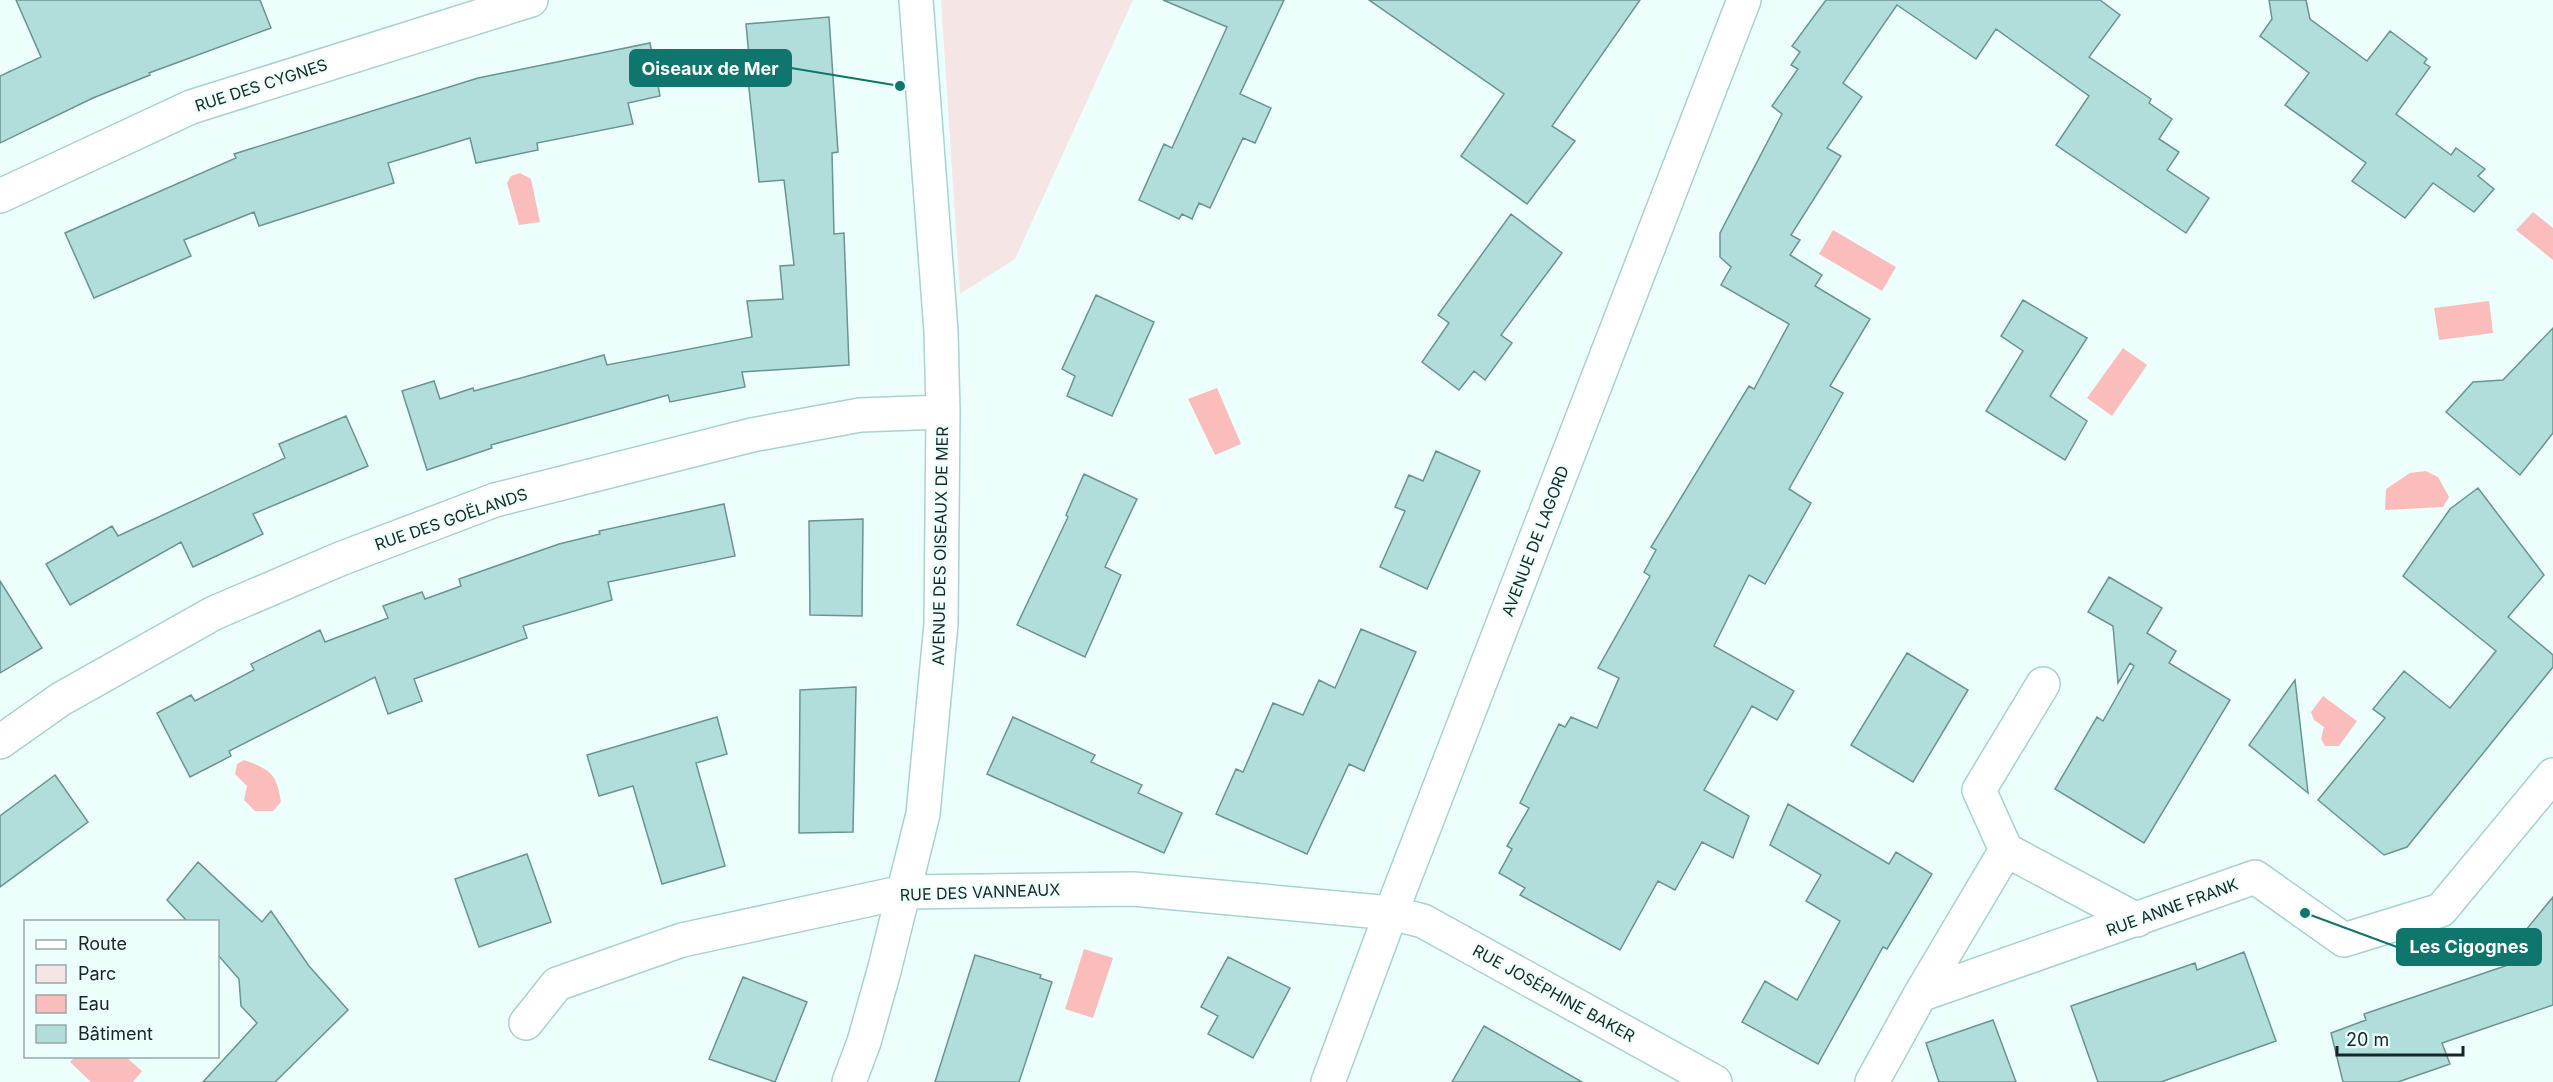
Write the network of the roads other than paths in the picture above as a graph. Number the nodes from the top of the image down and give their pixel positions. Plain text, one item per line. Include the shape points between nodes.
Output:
1 (531, 0) edge
2 (916, 0) edge
3 (1744, 0) edge
4 (0, 196) edge
5 (943, 412) junction
6 (2043, 684) dead end
7 (0, 741) edge
8 (2553, 775) edge
9 (2006, 850) junction
10 (904, 892) junction
11 (1391, 913) junction
12 (2137, 920) junction
13 (1920, 995) junction
14 (526, 1023) dead end
15 (849, 1082) edge
16 (1328, 1082) edge
17 (1715, 1082) edge
18 (1872, 1082) edge

1 - 4 street, RUE DES CYGNES via 191,107
2 - 5 street, AVENUE DES OISEAUX DE MER via 941,331
3 - 11 street, AVENUE DE LAGORD
5 - 7 street, RUE DES GOËLANDS via 860,415 752,435 495,500 340,559 214,613 61,699
5 - 10 street, AVENUE DES OISEAUX DE MER via 941,624 923,814
6 - 9 street via 1979,790
8 - 12 street, RUE ANNE FRANK via 2441,909 2344,940 2255,877
9 - 12 street
9 - 13 street
10 - 11 street, RUE DES VANNEAUX via 1134,889
10 - 14 street, RUE DES VANNEAUX via 682,940 558,984
10 - 15 street, AVENUE DES OISEAUX DE MER via 864,1042
11 - 16 street, AVENUE DE LAGORD
11 - 17 street, RUE JOSÉPHINE BAKER via 1423,921
12 - 13 street, RUE ANNE FRANK
13 - 18 street

